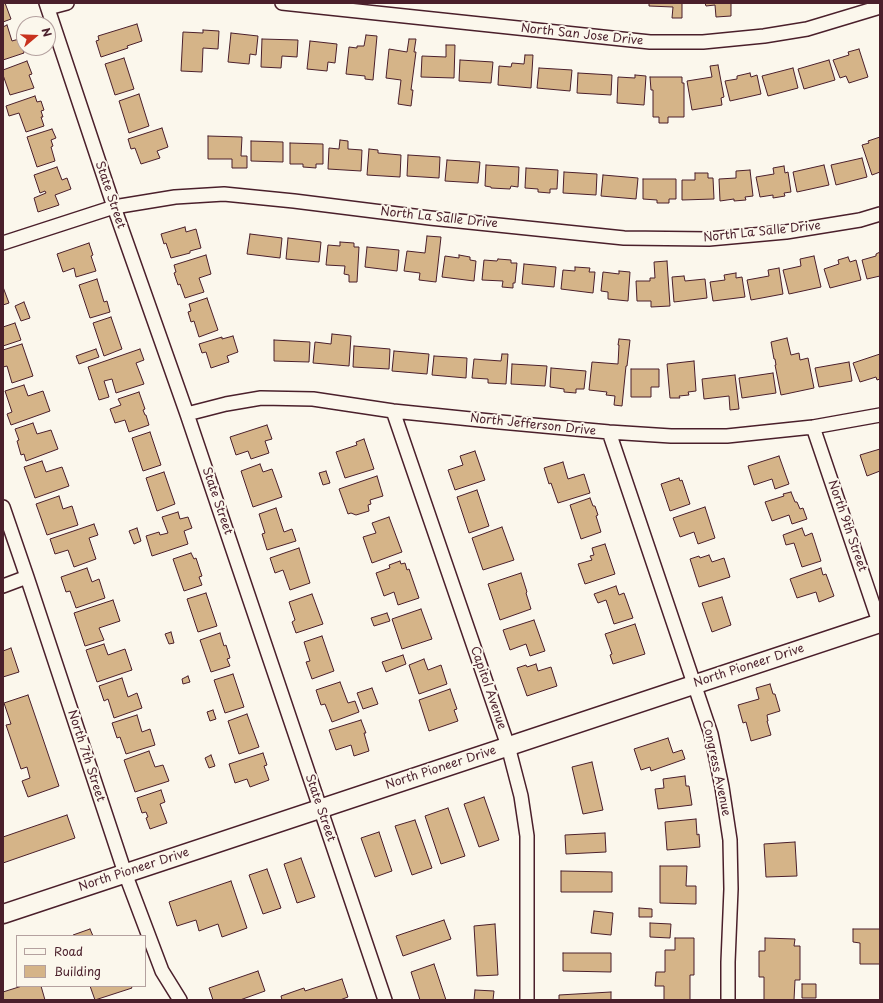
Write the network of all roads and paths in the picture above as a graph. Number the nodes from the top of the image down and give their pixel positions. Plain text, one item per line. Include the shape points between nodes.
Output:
1 (67, 3) edge
2 (282, 3) edge
3 (47, 5) edge
4 (880, 7) edge
5 (114, 208) junction
6 (880, 214) edge
7 (3, 243) edge
8 (393, 411) junction
9 (187, 414) junction
10 (880, 415) edge
11 (813, 427) junction
12 (609, 432) junction
13 (3, 507) edge
14 (27, 577) junction
15 (3, 586) edge
16 (880, 624) edge
17 (694, 684) junction
18 (508, 746) junction
19 (320, 808) junction
20 (125, 873) junction
21 (3, 914) edge
22 (180, 1000) edge
23 (385, 1000) edge
24 (527, 1000) edge
25 (728, 1000) edge

1 - 3 street
2 - 4 street, North San Jose Drive via 650,42 703,42 764,36 807,29
3 - 5 street, State Street
5 - 6 street, North La Salle Drive via 175,197 224,194 624,238 709,239 786,232 860,220
5 - 7 street, North La Salle Drive
5 - 9 street, State Street
8 - 9 street, North Jefferson Drive via 313,399 261,398
8 - 12 street, North Jefferson Drive
8 - 18 street, Capitol Avenue
9 - 19 street, State Street
10 - 11 street, North Jefferson Drive
11 - 12 street, North Jefferson Drive via 726,436
11 - 16 street, North 9th Street
12 - 17 street, Congress Avenue
13 - 14 street, North 7th Street
14 - 15 street
14 - 20 street, North 7th Street
16 - 17 street, North Pioneer Drive
17 - 18 street, North Pioneer Drive
17 - 25 street, Congress Avenue via 711,734 730,840
18 - 19 street, North Pioneer Drive
18 - 24 street, Capitol Avenue via 521,796 527,836
19 - 20 street, North Pioneer Drive
19 - 23 street, State Street
20 - 21 street, North Pioneer Drive
20 - 22 street, North 7th Street via 162,971

